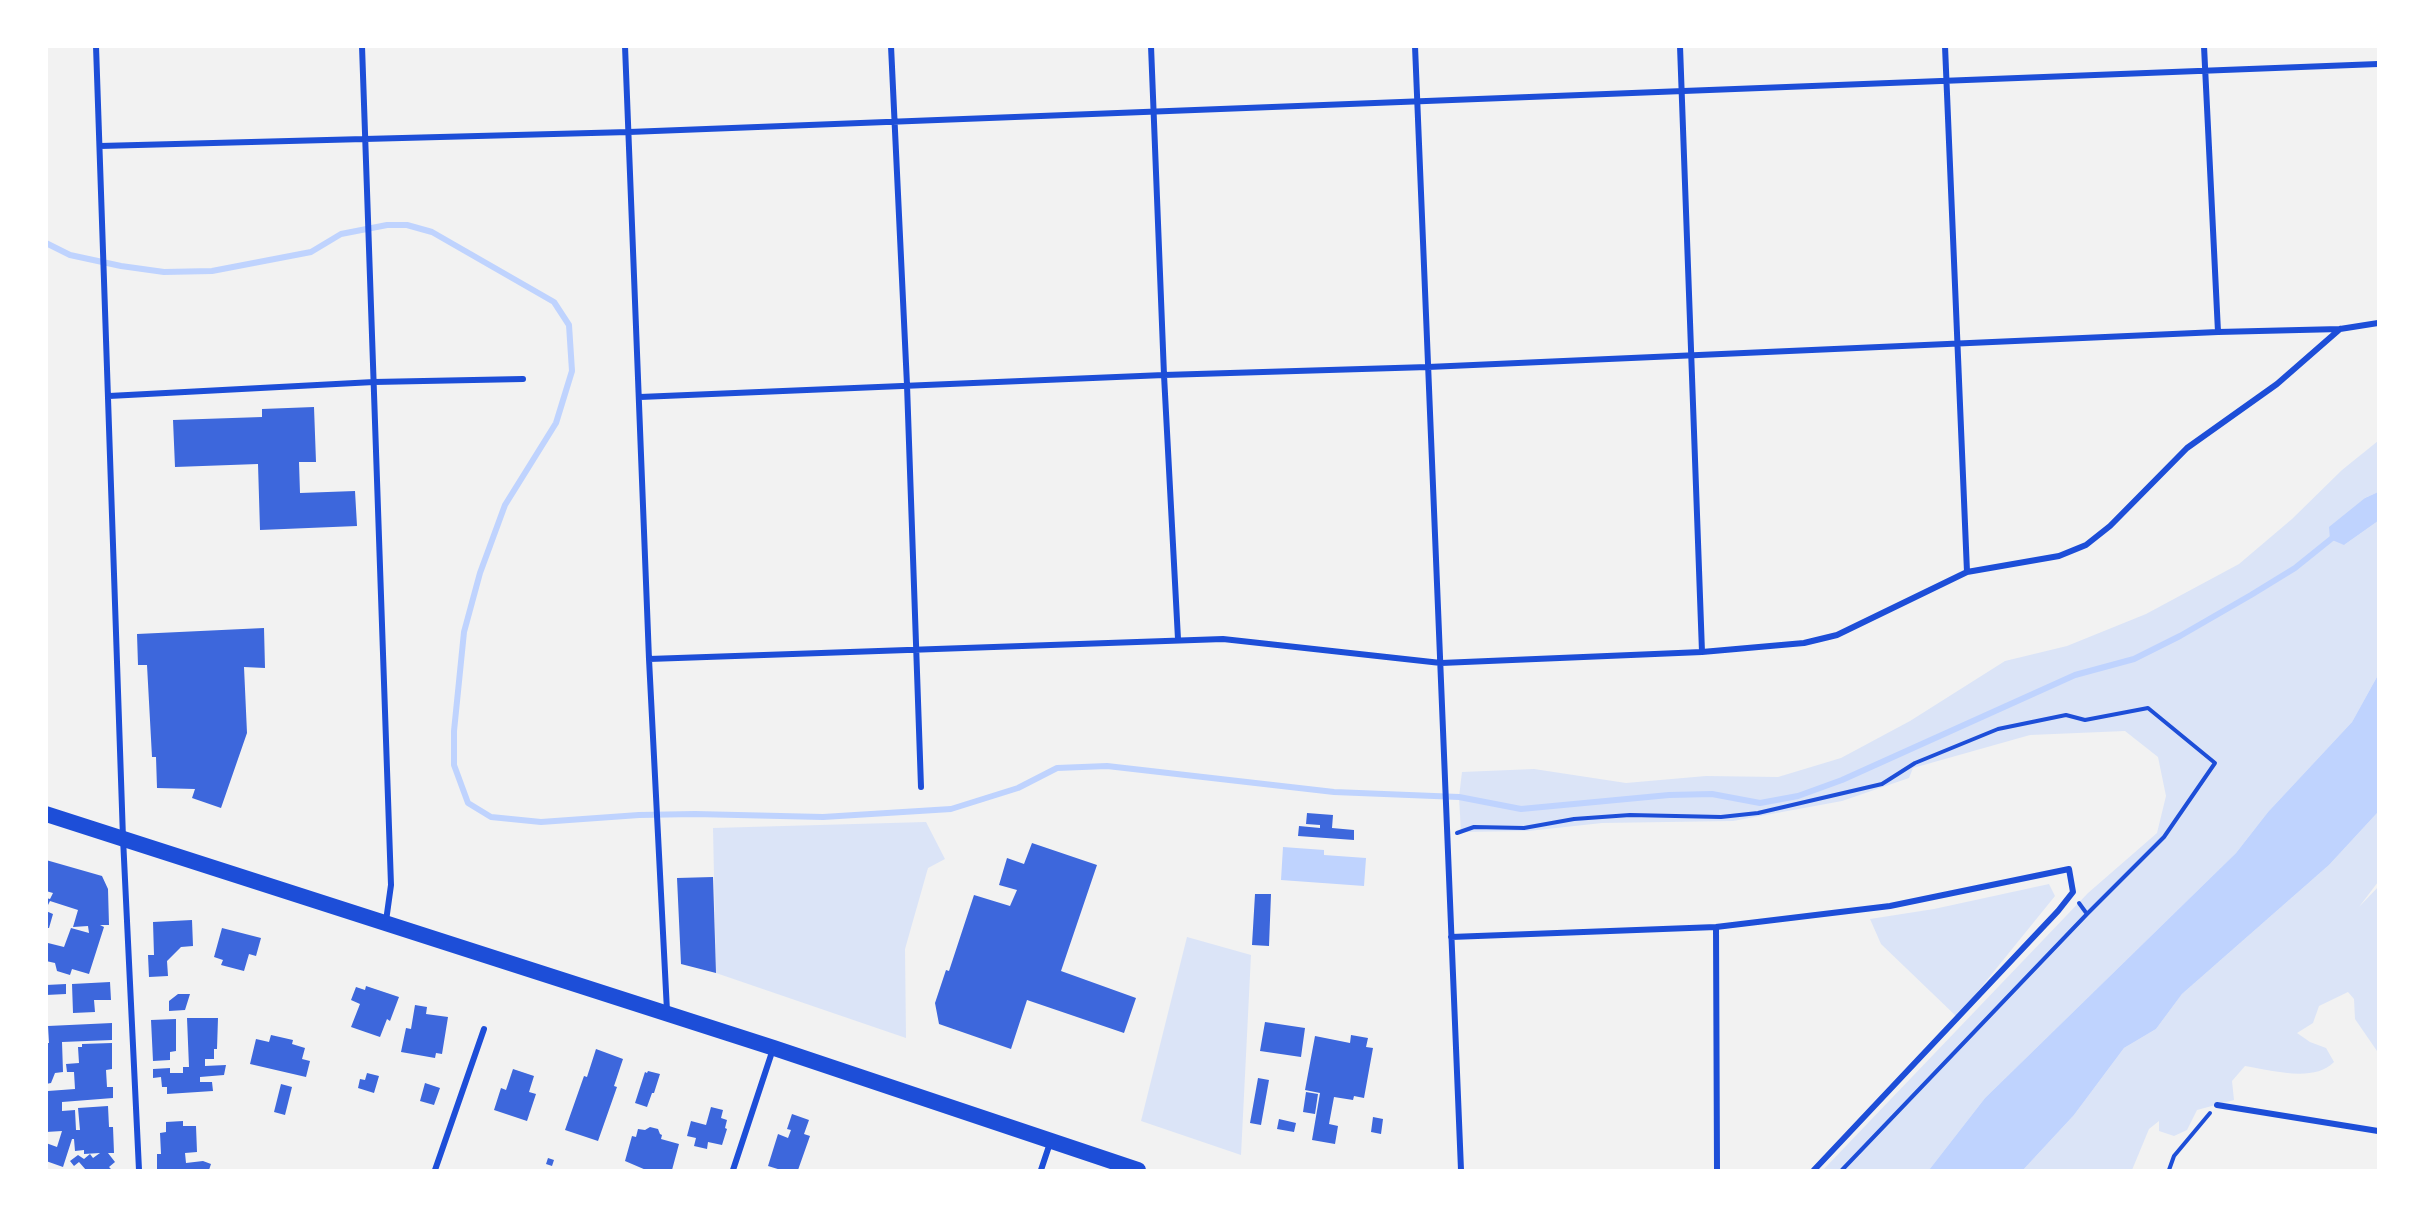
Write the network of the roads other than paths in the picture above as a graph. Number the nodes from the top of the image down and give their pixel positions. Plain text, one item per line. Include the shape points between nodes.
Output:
1 (96, 46) edge
2 (362, 46) edge
3 (625, 46) edge
4 (891, 46) edge
5 (1151, 46) edge
6 (1415, 46) edge
7 (1680, 46) edge
8 (1945, 46) edge
9 (2204, 46) edge
10 (2379, 64) edge
11 (2205, 71) junction
12 (1946, 81) junction
13 (1681, 92) junction
14 (1417, 102) junction
15 (1153, 112) junction
16 (894, 122) junction
17 (629, 132) junction
18 (365, 138) junction
19 (100, 146) junction
20 (2379, 323) edge
21 (2340, 328) junction
22 (2218, 332) junction
23 (1956, 345) junction
24 (1690, 356) junction
25 (1428, 367) junction
26 (1164, 375) junction
27 (523, 379) dead end
28 (374, 382) junction
29 (907, 385) junction
30 (109, 396) junction
31 (640, 397) junction
32 (1967, 572) junction
33 (1178, 639) junction
34 (917, 650) junction
35 (1702, 652) junction
36 (649, 659) junction
37 (1441, 663) junction
38 (921, 787) dead end
39 (46, 814) edge
40 (123, 838) junction
41 (385, 922) junction
42 (1716, 927) junction
43 (1451, 937) junction
44 (667, 1014) junction
45 (484, 1029) dead end
46 (774, 1048) junction
47 (2217, 1105) road end
48 (2379, 1131) edge
49 (1050, 1143) junction
50 (139, 1170) edge
51 (435, 1170) edge
52 (733, 1170) edge
53 (1041, 1170) edge
54 (1138, 1170) edge
55 (1461, 1170) edge
56 (1717, 1170) edge
57 (1814, 1170) edge

1 - 19 street
2 - 18 street
3 - 17 street
4 - 16 street
5 - 15 street
6 - 14 street
7 - 13 street
8 - 12 street
9 - 11 street
10 - 11 street
11 - 12 street
11 - 22 street
12 - 13 street
12 - 23 street
13 - 14 street
13 - 24 street
14 - 15 street
14 - 25 street
15 - 16 street
15 - 26 street
16 - 17 street
16 - 29 street
17 - 18 street
17 - 31 street
18 - 19 street
18 - 28 street
19 - 30 street
20 - 21 street
21 - 22 street
21 - 32 street via 2277,384 2187,448 2086,545 2059,556
22 - 23 street
23 - 24 street
23 - 32 street
24 - 25 street
24 - 35 street
25 - 26 street
25 - 37 street
26 - 29 street
26 - 33 street
27 - 28 street
28 - 30 street
28 - 41 street via 391,885
29 - 31 street
29 - 34 street
30 - 40 street
31 - 36 street
32 - 35 street via 1837,635 1804,643
33 - 34 street
33 - 37 street via 1223,639
34 - 36 street
34 - 38 street
35 - 37 street
36 - 44 street
37 - 43 street
39 - 40 highway
40 - 41 highway
40 - 50 street
41 - 44 highway
42 - 43 street
42 - 56 street
42 - 57 street via 1890,906 2069,869 2073,892 2058,911
43 - 55 street
44 - 46 highway
45 - 51 street
46 - 49 highway
46 - 52 street
47 - 48 street
49 - 53 street
49 - 54 highway

